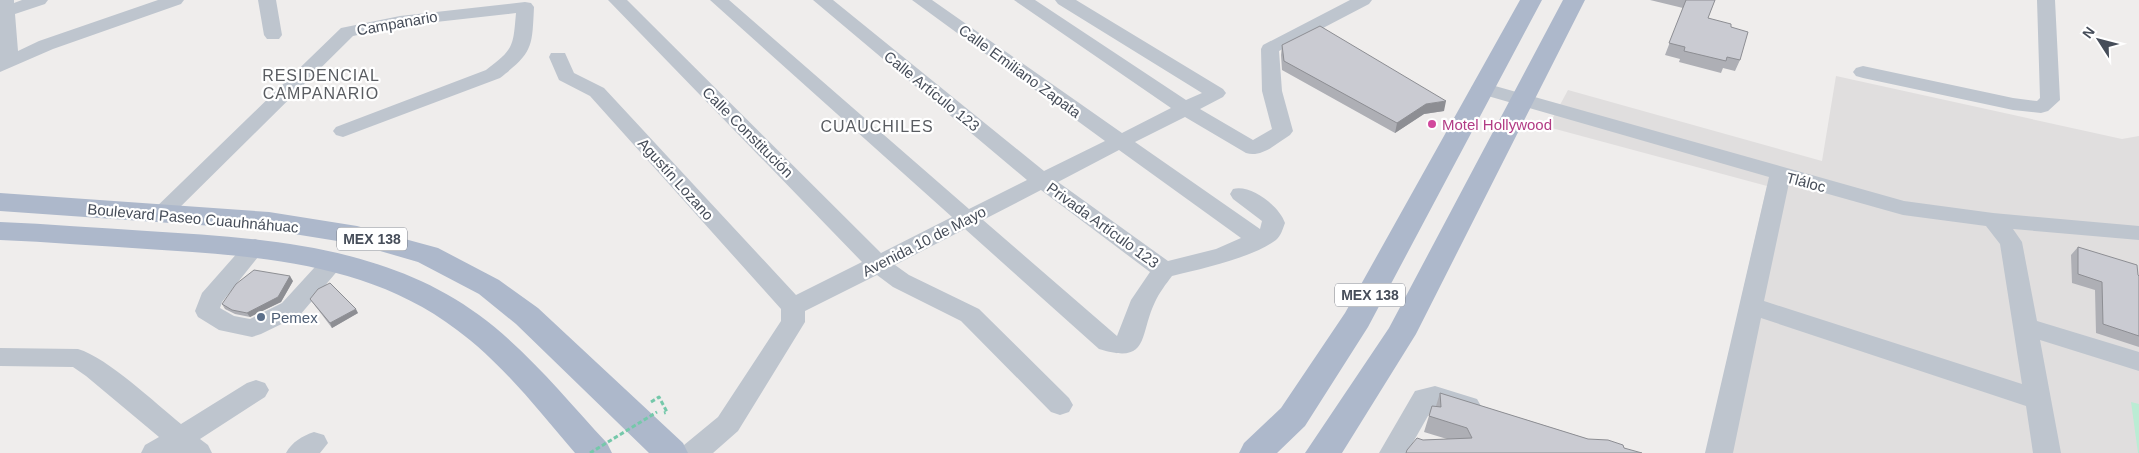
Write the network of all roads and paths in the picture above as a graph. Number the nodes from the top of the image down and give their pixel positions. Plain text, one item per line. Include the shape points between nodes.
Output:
1 (39, 0) edge
2 (175, 0) edge
3 (475, 0) edge
4 (541, 0) edge
5 (617, 0) edge
6 (719, 0) edge
7 (822, 0) edge
8 (921, 0) edge
9 (1023, 0) edge
10 (1064, 0) edge
11 (1363, 0) edge
12 (1531, 0) edge
13 (1574, 0) edge
14 (2046, 0) edge
15 (272, 1) edge
16 (5, 6) edge
17 (273, 35) dead end
18 (558, 57) dead end
19 (4, 64) edge
20 (1863, 72) dead end
21 (1481, 88) junction
22 (1524, 100) junction
23 (1186, 109) junction
24 (343, 131) dead end
25 (1119, 142) junction
26 (1780, 175) junction
27 (1042, 181) junction
28 (1241, 194) dead end
29 (0, 202) edge
30 (160, 214) junction
31 (967, 219) junction
32 (1993, 220) junction
33 (3, 234) edge
34 (1259, 240) junction
35 (2137, 240) edge
36 (255, 247) junction
37 (332, 262) junction
38 (878, 264) junction
39 (1164, 270) junction
40 (1752, 306) junction
41 (793, 307) junction
42 (2025, 326) junction
43 (0, 357) edge
44 (2139, 362) edge
45 (256, 390) dead end
46 (2036, 398) junction
47 (1060, 404) dead end
48 (667, 412) dead end
49 (1492, 414) edge
50 (1407, 445) edge
51 (188, 446) edge
52 (1331, 449) edge
53 (155, 453) edge
54 (590, 453) edge
55 (595, 453) edge
56 (671, 453) edge
57 (694, 453) edge
58 (1256, 453) edge
59 (1719, 453) edge
60 (2047, 453) edge

1 - 16 street
2 - 19 street via 46,45
3 - 4 street via 517,3
5 - 38 street, Calle Constitución
6 - 31 street
7 - 27 street, Calle Artículo 123
8 - 25 street, Calle Emiliano Zapata
9 - 23 street
10 - 23 street, Avenida 10 de Mayo via 1216,94
11 - 23 street via 1270,49 1273,107 1283,131 1253,149
12 - 21 main road, MEX 138
13 - 22 main road, MEX 138
14 - 20 street via 2050,100 2041,107
15 - 17 street
16 - 19 street
18 - 41 street, Agustín Lozano via 566,76 597,92
21 - 22 street, Tláloc
21 - 58 main road, MEX 138 via 1357,319 1293,417
22 - 26 street, Tláloc
22 - 52 main road, MEX 138 via 1401,334
23 - 25 street, Avenida 10 de Mayo
24 - 30 street, Campanario via 493,74 513,59 523,43 525,7 400,21 347,32
25 - 27 street, Avenida 10 de Mayo
25 - 34 street, Calle Emiliano Zapata
26 - 32 street, Tláloc via 1903,208
26 - 40 street
27 - 31 street, Avenida 10 de Mayo
27 - 39 street, Privada Artículo 123
28 - 34 street via 1272,217 1274,223 1269,234
29 - 30 main road, Boulevard Paseo Cuauhnáhuac / MEX 138
30 - 56 main road, Boulevard Paseo Cuauhnáhuac / MEX 138 via 268,221 357,235 428,255 489,287 527,316
31 - 38 street, Avenida 10 de Mayo
31 - 39 street via 1108,343 1122,346 1131,338 1143,300
32 - 35 street, Tláloc via 2041,224 2079,242
32 - 42 street via 2011,242
33 - 36 main road, Boulevard Paseo Cuauhnáhuac / MEX 138
34 - 39 street via 1223,255
36 - 37 main road, Boulevard Paseo Cuauhnáhuac / MEX 138
36 - 37 street via 212,298 207,311 228,324 252,328 291,309
37 - 55 main road, Boulevard Paseo Cuauhnáhuac / MEX 138 via 394,281 460,317 535,385
38 - 41 street, Avenida 10 de Mayo
38 - 47 street, Calle Constitución via 901,281 970,315
40 - 46 street
40 - 59 street
41 - 57 street via 792,322 728,424
42 - 44 street
42 - 46 street
43 - 51 street via 78,358
45 - 51 street
46 - 60 street
48 - 54 path, bridge via 659,397 650,402 657,412
49 - 50 street via 1435,396 1424,398
51 - 53 street

